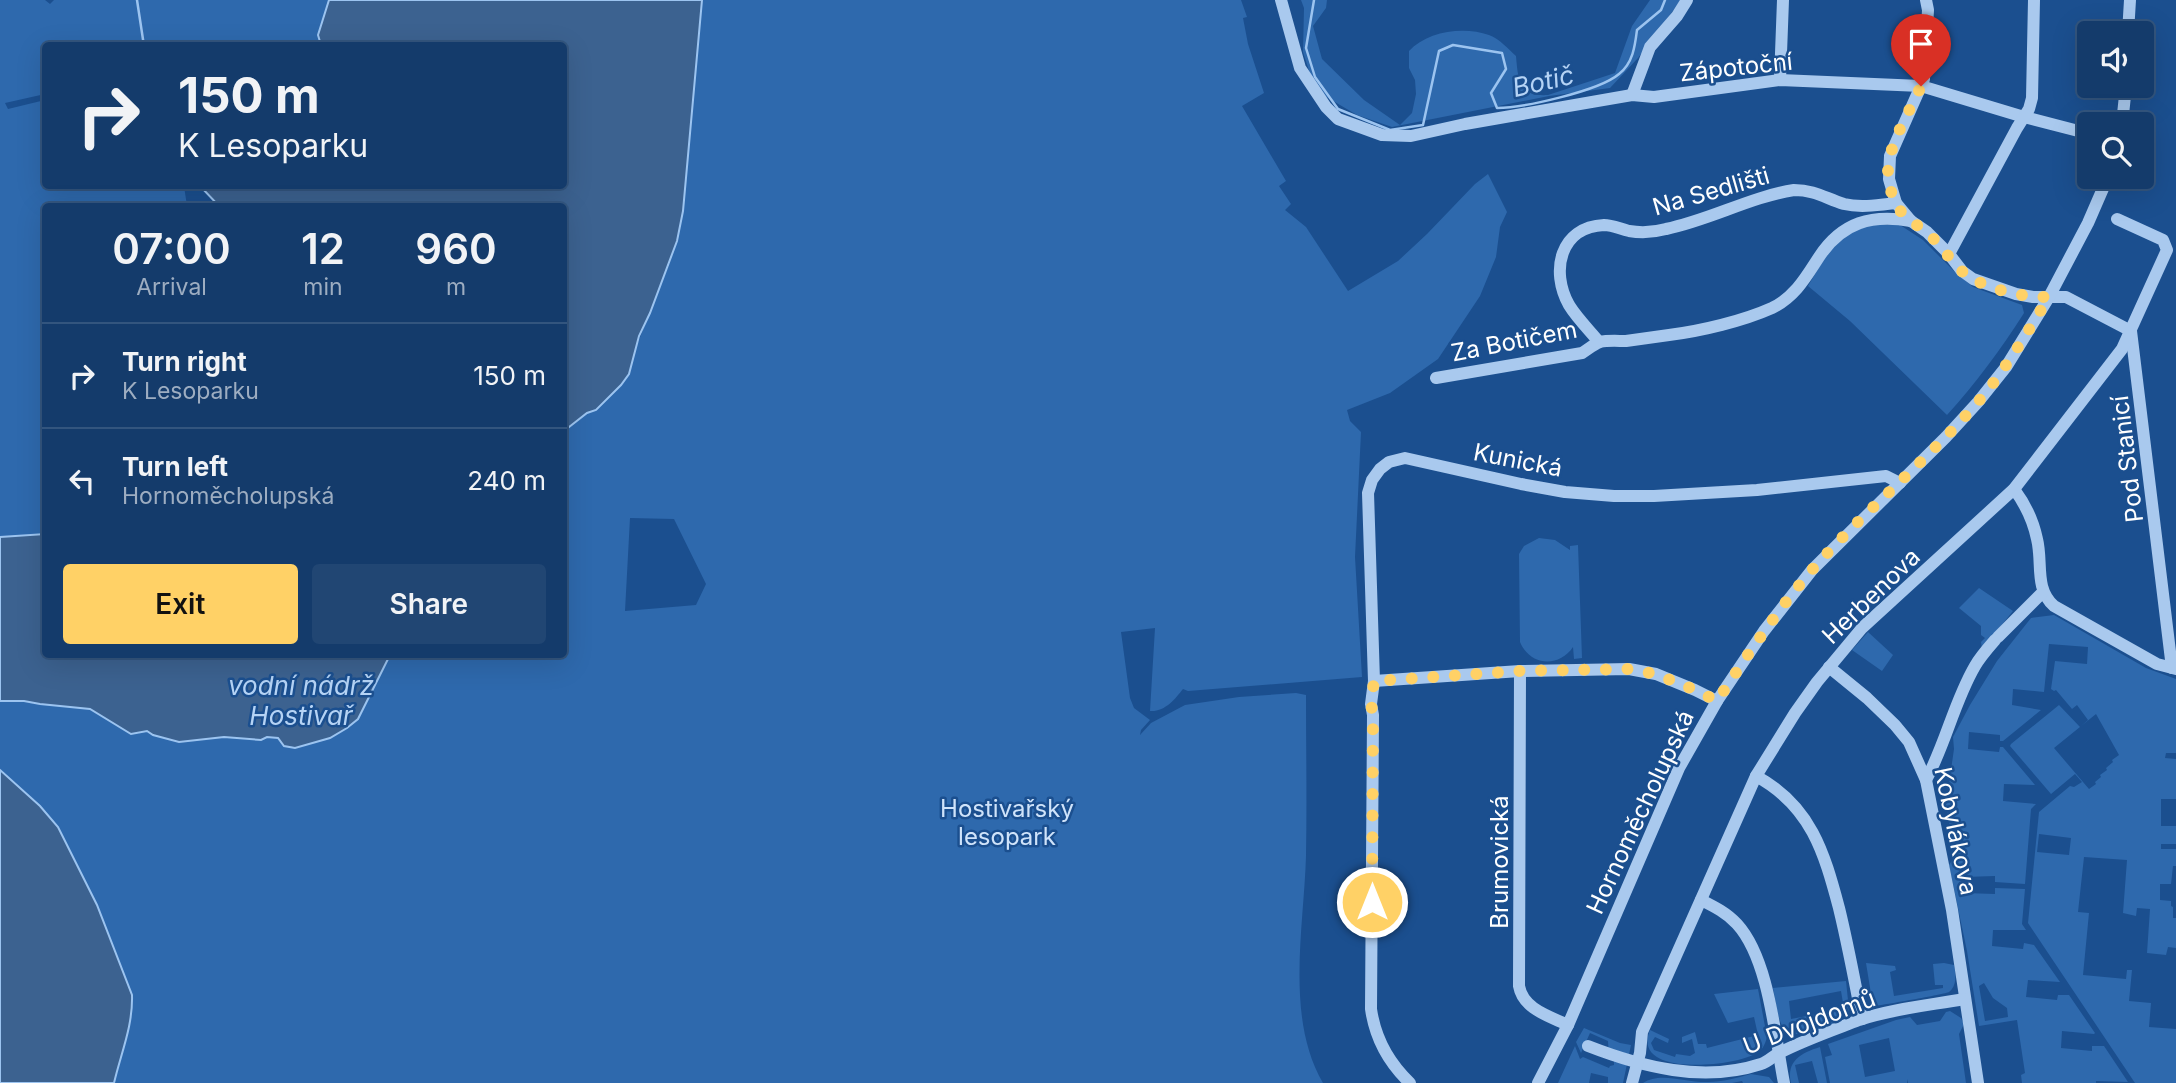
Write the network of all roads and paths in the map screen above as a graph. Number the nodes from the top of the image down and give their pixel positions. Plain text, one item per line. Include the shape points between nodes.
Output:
1 (1281, 0) edge
2 (1688, 0) edge
3 (1783, 0) edge
4 (1926, 0) edge
5 (2034, 0) edge
6 (2130, 0) edge
7 (2129, 21) edge
8 (1780, 80) junction
9 (1921, 86) junction
10 (1632, 95) junction
11 (2024, 117) junction
12 (2077, 131) edge
13 (2103, 189) edge
14 (1896, 204) junction
15 (2117, 219) dead end
16 (1912, 221) junction
17 (1949, 254) junction
18 (2049, 297) junction
19 (2131, 331) junction
20 (1599, 342) junction
21 (1436, 378) dead end
22 (1868, 479) junction
23 (1900, 482) junction
24 (2014, 489) junction
25 (1888, 494) junction
26 (2043, 592) junction
27 (1829, 667) junction
28 (2174, 668) edge
29 (1520, 671) junction
30 (1374, 681) junction
31 (1717, 701) junction
32 (1756, 776) junction
33 (1925, 778) junction
34 (1701, 900) junction
35 (1965, 999) junction
36 (1862, 1019) junction
37 (1568, 1025) junction
38 (1588, 1046) dead end
39 (1778, 1053) junction
40 (1637, 1063) junction
41 (1410, 1083) edge
42 (1538, 1083) edge
43 (1632, 1083) edge
44 (1784, 1083) edge
45 (1978, 1083) edge

1 - 10 street, Zápotoční via 1300,68 1326,107 1338,119 1381,135 1411,136
2 - 10 street via 1650,47
3 - 8 street
4 - 9 street
5 - 11 street via 2032,98
6 - 7 street
8 - 9 street, Zápotoční
8 - 10 street, Zápotoční via 1654,97
9 - 11 street, Zápotoční
9 - 14 street via 1890,156 1889,179
11 - 12 street, Zápotoční
11 - 17 street
13 - 18 street, Hornoměcholupská
14 - 16 street
14 - 20 street, Na Sedlišti via 1846,205 1813,191 1794,190 1662,230 1587,227 1566,246 1560,267 1569,304
15 - 19 street, Herbenova via 2163,240 2167,250
16 - 17 street
16 - 20 street, Za Botičem via 1871,219 1846,229 1833,239 1803,282 1772,308 1676,334
17 - 18 street via 1962,271 1982,283 2016,294
18 - 19 street via 2066,297
18 - 23 street, Hornoměcholupská via 1997,379
19 - 24 street, Herbenova via 2109,367
19 - 28 street, Pod Stanicí
20 - 21 street, Za Botičem via 1582,354
22 - 23 street, Kunická via 1886,476
22 - 25 street
22 - 30 street, Kunická via 1757,490 1614,496 1521,484 1409,458 1389,462 1375,474 1368,493
23 - 25 street, Hornoměcholupská
24 - 26 street via 2034,525
24 - 27 street, Herbenova via 1878,612
25 - 31 street, Hornoměcholupská via 1793,594
26 - 28 street via 2054,606 2157,664
26 - 33 street via 1975,665
27 - 32 street, Herbenova
27 - 33 street, Kobylákova via 1895,725 1909,742
29 - 30 street
29 - 31 street via 1638,670
29 - 37 street, Brumovická via 1519,986 1530,1006
30 - 41 street, Kunická via 1371,1009 1385,1051
31 - 37 street, Hornoměcholupská via 1679,768
32 - 34 street, Herbenova
32 - 36 street via 1793,803 1825,857
33 - 35 street, Kobylákova
34 - 39 street via 1734,921 1752,948 1766,989
34 - 40 street, Herbenova via 1642,1032
35 - 36 street, U Dvojdomů
35 - 45 street, Kobylákova
36 - 39 street, U Dvojdomů
37 - 42 street, Hornoměcholupská
38 - 40 street, U Dvojdomů
39 - 40 street, U Dvojdomů via 1765,1063 1725,1072 1680,1072
39 - 44 street
40 - 43 street, Herbenova

